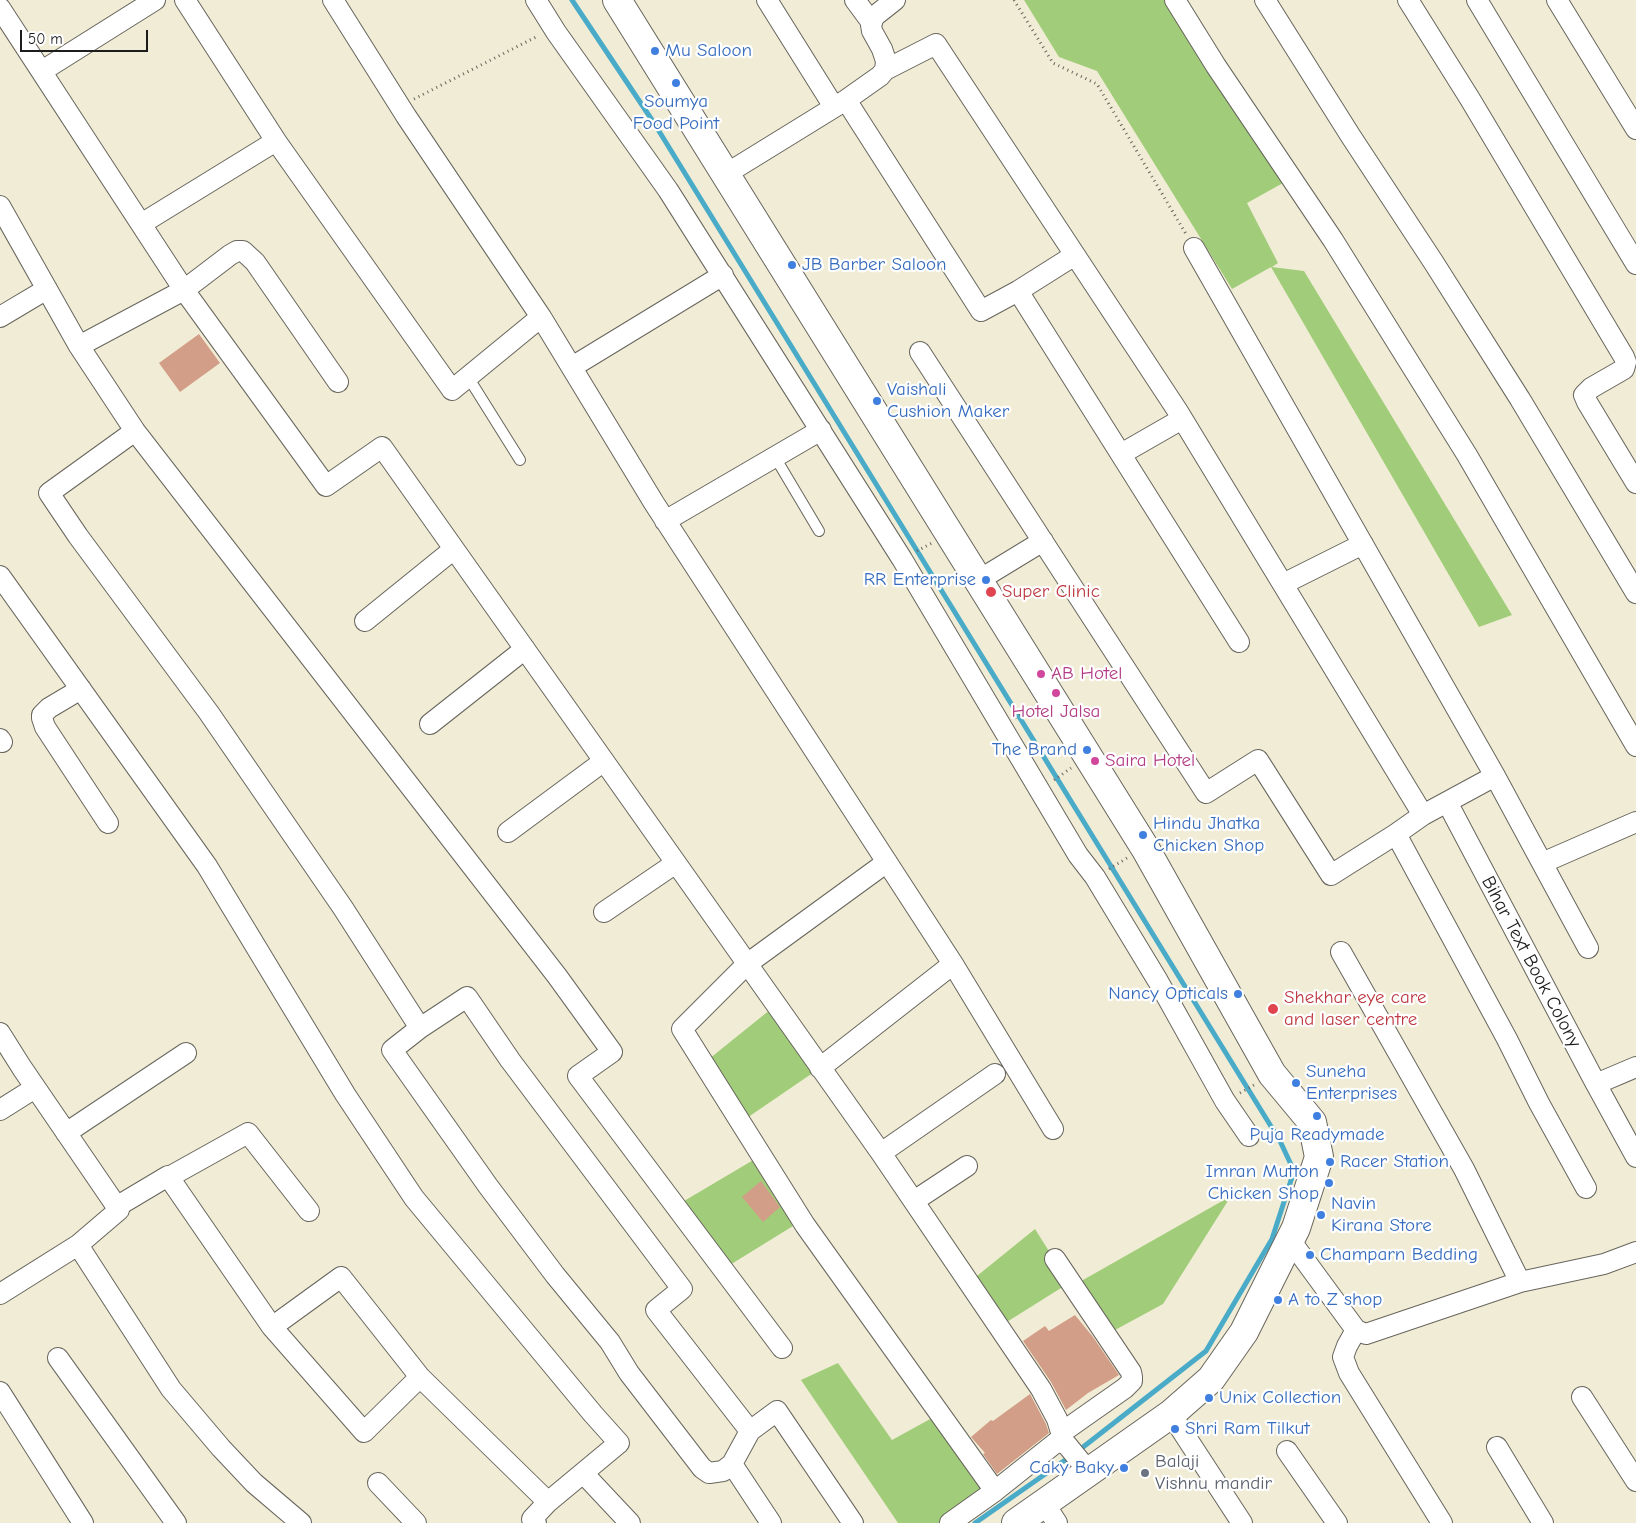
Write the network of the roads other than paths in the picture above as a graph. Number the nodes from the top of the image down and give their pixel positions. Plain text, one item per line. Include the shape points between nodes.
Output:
1 (155, 0) edge
2 (185, 0) edge
3 (333, 0) edge
4 (536, 0) edge
5 (617, 0) edge
6 (767, 0) edge
7 (855, 0) edge
8 (895, 0) edge
9 (1175, 0) edge
10 (1266, 0) edge
11 (1408, 0) edge
12 (1477, 0) edge
13 (1557, 0) edge
14 (0, 8) edge
15 (872, 23) junction
16 (885, 70) junction
17 (42, 71) junction
18 (840, 104) junction
19 (1636, 129) edge
20 (276, 141) junction
21 (726, 174) junction
22 (3, 217) edge
23 (141, 224) junction
24 (1194, 248) road end
25 (1075, 255) junction
26 (1636, 264) edge
27 (722, 275) junction
28 (47, 289) junction
29 (184, 290) junction
30 (1018, 291) junction
31 (0, 317) edge
32 (541, 317) junction
33 (79, 346) junction
34 (920, 352) dead end
35 (572, 367) junction
36 (468, 377) junction
37 (338, 382) dead end
38 (1182, 419) junction
39 (821, 430) junction
40 (135, 431) junction
41 (1121, 454) junction
42 (775, 457) junction
43 (520, 460) dead end
44 (1636, 482) edge
45 (665, 520) junction
46 (819, 531) dead end
47 (1043, 541) junction
48 (1363, 544) junction
49 (454, 549) junction
50 (0, 576) edge
51 (979, 580) junction
52 (1283, 584) junction
53 (1636, 592) edge
54 (365, 621) dead end
55 (1239, 642) dead end
56 (525, 649) junction
57 (81, 689) junction
58 (430, 724) dead end
59 (1636, 746) edge
60 (604, 761) junction
61 (1495, 776) junction
62 (1446, 802) junction
63 (1423, 815) junction
64 (1636, 822) edge
65 (108, 823) dead end
66 (508, 832) dead end
67 (1396, 834) junction
68 (887, 862) junction
69 (676, 863) junction
70 (1542, 863) junction
71 (604, 912) dead end
72 (1588, 948) dead end
73 (1342, 952) dead end
74 (747, 964) junction
75 (954, 964) junction
76 (420, 1028) junction
77 (0, 1033) edge
78 (186, 1053) dead end
79 (1636, 1067) edge
80 (820, 1068) junction
81 (995, 1074) dead end
82 (1596, 1084) junction
83 (35, 1088) junction
84 (0, 1110) edge
85 (1053, 1129) dead end
86 (66, 1133) junction
87 (1249, 1136) dead end
88 (881, 1153) junction
89 (1636, 1157) edge
90 (967, 1166) dead end
91 (168, 1177) junction
92 (1586, 1188) dead end
93 (914, 1201) junction
94 (116, 1207) junction
95 (309, 1211) dead end
96 (1290, 1240) junction
97 (78, 1245) junction
98 (1636, 1252) edge
99 (1055, 1259) dead end
100 (1520, 1282) junction
101 (0, 1294) edge
102 (272, 1327) junction
103 (1356, 1330) junction
104 (782, 1348) dead end
105 (58, 1358) dead end
106 (420, 1377) junction
107 (0, 1392) edge
108 (1582, 1397) dead end
109 (1171, 1414) junction
110 (750, 1432) junction
111 (1497, 1447) dead end
112 (1072, 1450) junction
113 (1287, 1451) dead end
114 (732, 1464) junction
115 (583, 1473) junction
116 (1636, 1481) edge
117 (378, 1483) dead end
118 (995, 1491) junction
119 (548, 1502) junction
120 (1050, 1513) edge
121 (83, 1523) edge
122 (176, 1523) edge
123 (301, 1523) edge
124 (416, 1523) edge
125 (536, 1523) edge
126 (630, 1523) edge
127 (771, 1523) edge
128 (853, 1523) edge
129 (950, 1523) edge
130 (1016, 1523) edge
131 (1242, 1523) edge
132 (1337, 1523) edge
133 (1442, 1523) edge
134 (1543, 1523) edge

1 - 17 street
2 - 20 street
3 - 32 street
4 - 27 street via 668,190
5 - 21 street
6 - 18 street
7 - 15 street
8 - 15 street via 876,15
9 - 59 street via 1333,240 1468,455
10 - 53 street via 1520,398
11 - 44 street via 1624,357 1624,369 1591,388 1584,396
12 - 26 street
13 - 19 street
14 - 17 street
15 - 16 street via 872,32 886,61
16 - 18 street
16 - 25 street via 936,44
17 - 23 street
18 - 21 street
18 - 30 street via 981,311
20 - 23 street
20 - 36 street via 452,390
21 - 51 street
22 - 28 street
23 - 29 street
24 - 48 street
25 - 30 street
25 - 38 street
27 - 35 street
27 - 39 street
28 - 31 street
28 - 33 street
29 - 33 street
29 - 37 street via 230,255 243,251 256,262
29 - 49 street via 326,486 382,448
30 - 41 street
32 - 35 street
32 - 36 street
33 - 40 street
34 - 47 street
35 - 45 street
36 - 43 lane
38 - 41 street
38 - 52 street
39 - 42 street
39 - 87 street via 902,559 1078,855 1095,877 1225,1101
40 - 76 street via 49,493 209,713 343,908
40 - 104 street via 557,976 612,1052 578,1076
41 - 55 street
42 - 45 street
42 - 46 lane
45 - 68 street
47 - 51 street
47 - 67 street via 1206,793 1258,760 1331,875
48 - 52 street
48 - 61 street
49 - 54 street
49 - 56 street
50 - 57 street
51 - 96 street via 1145,848 1272,1074 1312,1122 1319,1157
52 - 63 street
56 - 58 street
56 - 60 street
57 - 65 street via 49,708 42,718 44,727
57 - 115 street via 207,866 345,1094 414,1198 619,1443
60 - 66 street
60 - 69 street
61 - 62 street
61 - 70 street
62 - 63 street
62 - 82 street, Bihar Text Book Colony
63 - 67 street
64 - 70 street
67 - 92 street via 1507,1038 1538,1104
68 - 74 street
68 - 75 street
69 - 71 street
69 - 74 street
70 - 72 street
73 - 100 street via 1464,1169
74 - 80 street
74 - 118 street via 682,1029 806,1226
75 - 80 street
75 - 85 street
76 - 110 street via 467,997 510,1060 682,1289 656,1310
76 - 114 street via 392,1050 483,1178 555,1276 610,1342 628,1373 702,1468 709,1474 723,1471
77 - 83 street
78 - 86 street
79 - 82 street
80 - 88 street
81 - 88 street
82 - 89 street, Bihar Text Book Colony
83 - 84 street
83 - 86 street
86 - 94 street
88 - 93 street
90 - 93 street
91 - 94 street
91 - 95 street via 248,1133
91 - 102 street
93 - 112 street via 1041,1389
94 - 97 street via 118,1210
96 - 103 street
96 - 109 street via 1244,1332 1211,1379
97 - 101 street
97 - 123 street via 171,1388 254,1483
98 - 100 street via 1604,1264
99 - 112 street via 1132,1377 1132,1381
100 - 103 street via 1366,1334
102 - 106 street via 341,1277
102 - 106 street via 364,1432
103 - 133 street via 1343,1357 1349,1372
105 - 122 street
106 - 119 street
107 - 121 street
108 - 116 street
109 - 112 street
109 - 131 street
110 - 114 street
110 - 128 street via 777,1411
111 - 134 street
112 - 118 street via 1058,1441
112 - 120 street
113 - 132 street
114 - 127 street
115 - 119 street
115 - 126 street
117 - 124 street
118 - 129 street
119 - 125 street via 532,1519
120 - 130 street

